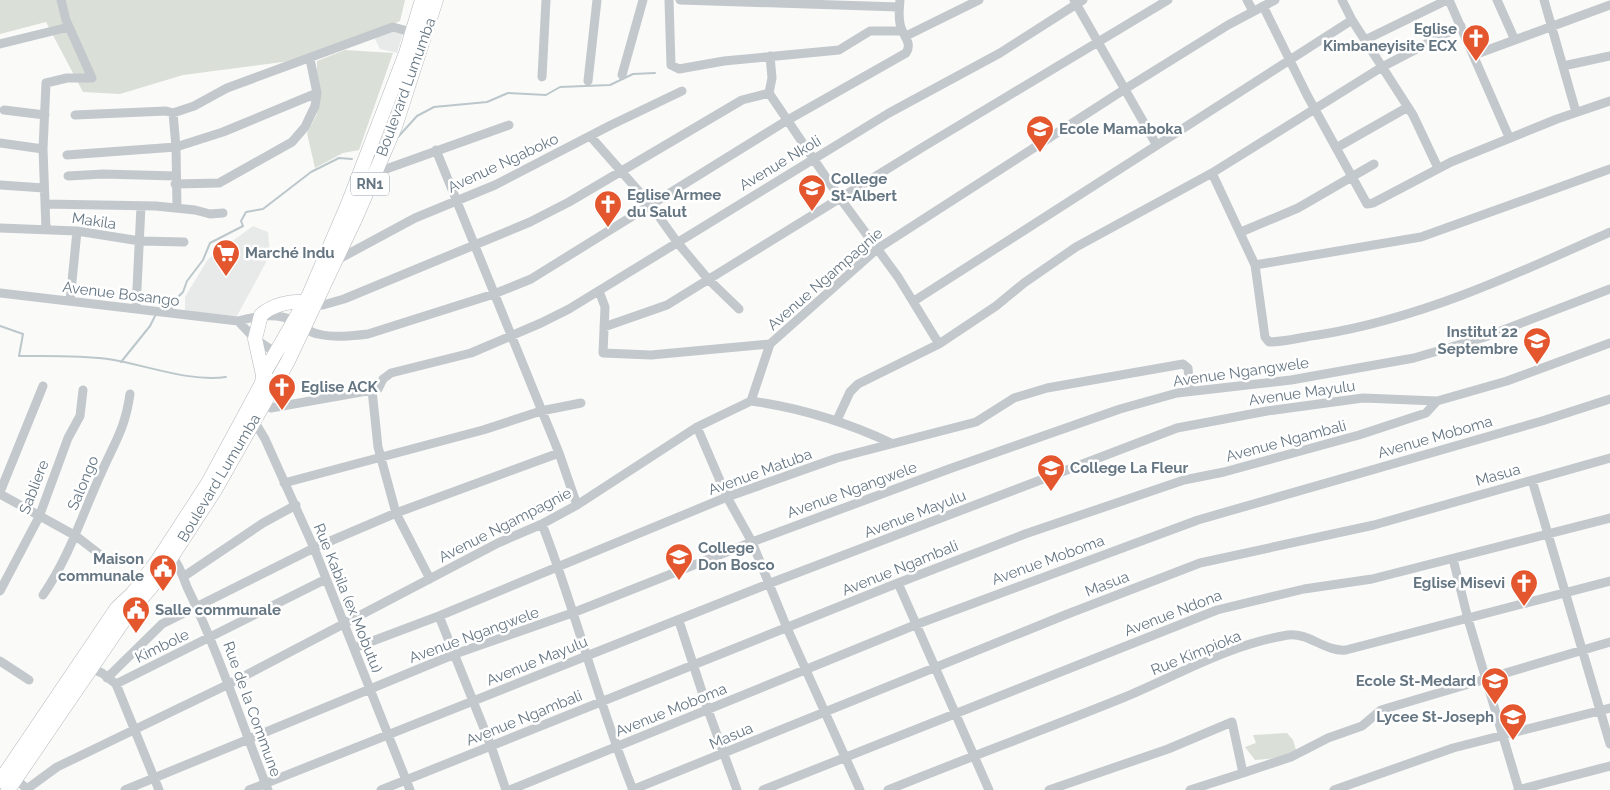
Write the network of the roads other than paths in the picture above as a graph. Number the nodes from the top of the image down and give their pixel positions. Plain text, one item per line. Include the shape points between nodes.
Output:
1 (61, 0) edge
2 (422, 0) edge
3 (436, 0) edge
4 (546, 0) edge
5 (597, 0) edge
6 (643, 0) edge
7 (669, 0) edge
8 (680, 0) edge
9 (979, 0) edge
10 (1168, 0) edge
11 (1247, 0) edge
12 (1275, 0) edge
13 (1342, 0) edge
14 (1448, 0) edge
15 (1497, 0) edge
16 (1544, 0) edge
17 (1077, 1) edge
18 (900, 3) edge
19 (1610, 5) edge
20 (1263, 6) junction
21 (1252, 11) junction
22 (1352, 20) junction
23 (1551, 25) junction
24 (1461, 26) junction
25 (69, 27) junction
26 (412, 32) junction
27 (904, 33) junction
28 (1514, 38) junction
29 (1364, 40) junction
30 (1099, 43) junction
31 (0, 44) edge
32 (1474, 55) junction
33 (770, 56) junction
34 (1610, 56) edge
35 (310, 59) junction
36 (1289, 60) junction
37 (1563, 66) junction
38 (1382, 68) junction
39 (622, 75) dead end
40 (542, 77) dead end
41 (588, 81) dead end
42 (1126, 89) junction
43 (682, 91) dead end
44 (317, 93) junction
45 (769, 93) junction
46 (1610, 101) edge
47 (1408, 107) junction
48 (4, 110) dead end
49 (1315, 110) junction
50 (1576, 112) junction
51 (173, 113) junction
52 (45, 115) junction
53 (75, 115) dead end
54 (786, 121) junction
55 (509, 125) dead end
56 (592, 136) junction
57 (1509, 137) junction
58 (0, 142) edge
59 (1156, 144) junction
60 (176, 147) junction
61 (1336, 148) junction
62 (43, 149) junction
63 (436, 150) junction
64 (67, 155) dead end
65 (815, 158) junction
66 (1374, 164) dead end
67 (1438, 168) junction
68 (1610, 169) edge
69 (622, 171) junction
70 (375, 173) junction
71 (1212, 173) junction
72 (68, 176) dead end
73 (1351, 177) junction
74 (175, 180) junction
75 (0, 185) edge
76 (44, 188) junction
77 (840, 198) junction
78 (457, 200) junction
79 (45, 204) junction
80 (650, 204) junction
81 (141, 206) junction
82 (176, 208) junction
83 (223, 213) dead end
84 (0, 228) edge
85 (46, 229) junction
86 (77, 231) junction
87 (1241, 232) junction
88 (1610, 232) edge
89 (140, 241) junction
90 (184, 242) dead end
91 (677, 242) junction
92 (475, 246) junction
93 (877, 249) junction
94 (336, 260) junction
95 (1255, 265) junction
96 (708, 279) junction
97 (1610, 288) edge
98 (599, 290) junction
99 (0, 293) edge
100 (494, 294) junction
101 (70, 301) junction
102 (914, 301) junction
103 (309, 304) junction
104 (136, 309) junction
105 (739, 309) dead end
106 (261, 316) junction
107 (238, 321) junction
108 (299, 324) junction
109 (604, 327) junction
110 (511, 336) junction
111 (255, 339) junction
112 (1610, 343) edge
113 (770, 344) junction
114 (939, 344) junction
115 (282, 357) junction
116 (263, 375) junction
117 (276, 382) junction
118 (43, 386) dead end
119 (377, 389) junction
120 (83, 390) dead end
121 (1190, 391) junction
122 (130, 394) dead end
123 (1610, 399) edge
124 (751, 401) junction
125 (1437, 401) junction
126 (581, 403) dead end
127 (271, 408) dead end
128 (541, 411) junction
129 (256, 419) junction
130 (838, 420) junction
131 (697, 427) junction
132 (891, 443) junction
133 (559, 453) junction
134 (381, 457) junction
135 (1610, 458) edge
136 (1532, 480) junction
137 (284, 482) junction
138 (0, 493) edge
139 (727, 497) junction
140 (577, 505) junction
141 (296, 506) junction
142 (396, 513) junction
143 (39, 517) junction
144 (1610, 518) edge
145 (542, 524) junction
146 (1549, 535) junction
147 (76, 536) junction
148 (752, 542) junction
149 (314, 548) junction
150 (168, 553) junction
151 (1453, 559) junction
152 (107, 560) dead end
153 (558, 566) junction
154 (183, 577) junction
155 (326, 579) junction
156 (430, 579) junction
157 (1610, 581) edge
158 (898, 583) junction
159 (768, 584) junction
160 (0, 590) edge
161 (1564, 592) junction
162 (43, 595) dead end
163 (197, 608) junction
164 (575, 612) junction
165 (440, 616) junction
166 (1468, 619) junction
167 (679, 621) junction
168 (344, 623) junction
169 (915, 625) junction
170 (787, 628) junction
171 (211, 637) junction
172 (1610, 642) edge
173 (354, 648) junction
174 (1581, 649) junction
175 (455, 654) junction
176 (586, 656) junction
177 (0, 661) edge
178 (693, 665) junction
179 (935, 669) junction
180 (73, 670) junction
181 (806, 670) junction
182 (89, 674) junction
183 (107, 678) junction
184 (1486, 678) junction
185 (29, 680) dead end
186 (116, 684) junction
187 (229, 684) junction
188 (370, 690) junction
189 (600, 701) junction
190 (473, 702) junction
191 (1610, 708) edge
192 (708, 710) junction
193 (1600, 711) junction
194 (824, 712) junction
195 (955, 715) junction
196 (136, 729) junction
197 (388, 735) junction
198 (1502, 735) junction
199 (248, 738) junction
200 (1610, 744) edge
201 (491, 746) junction
202 (615, 747) junction
203 (724, 754) junction
204 (974, 755) junction
205 (844, 758) junction
206 (1610, 766) edge
207 (1243, 773) junction
208 (155, 779) junction
209 (406, 780) junction
210 (0, 781) edge
211 (12, 784) edge
212 (266, 786) edge
213 (28, 789) edge
214 (125, 790) edge
215 (159, 790) edge
216 (249, 790) edge
217 (381, 790) edge
218 (410, 790) edge
219 (506, 790) edge
220 (510, 790) edge
221 (632, 790) edge
222 (738, 790) edge
223 (763, 790) edge
224 (860, 790) edge
225 (888, 790) edge
226 (989, 790) edge
227 (1049, 790) edge
228 (1190, 790) edge
229 (1334, 790) edge
230 (1518, 790) edge

1 - 25 street
2 - 26 highway, Boulevard Lumumba / RN1
3 - 70 highway, Boulevard Lumumba / RN1 via 395,128
4 - 40 street
5 - 41 street
6 - 39 street
7 - 33 street via 671,65 674,69
8 - 18 street
9 - 27 street
10 - 30 street
11 - 21 street
12 - 20 street, Avenue Ngampagnie
13 - 22 street
14 - 24 street
14 - 29 street
15 - 28 street
16 - 23 street
17 - 30 street
17 - 65 street, Avenue Nkoli via 1000,53 889,113
18 - 27 street
19 - 23 street
20 - 21 street, Avenue Ngampagnie
20 - 36 street
21 - 42 street, Avenue Ngampagnie
22 - 29 street
22 - 36 street
23 - 28 street
23 - 37 street
24 - 32 street
24 - 38 street
25 - 31 street
25 - 52 street via 92,78 67,78 46,83
26 - 35 street via 393,27
26 - 103 highway, Boulevard Lumumba / RN1 via 363,169 309,295
27 - 33 street via 878,29 839,50
27 - 54 street, Avenue Bosango via 908,47 906,53
28 - 32 street
29 - 38 street
30 - 42 street
30 - 77 street
32 - 57 street
33 - 45 street via 772,78
34 - 37 street
35 - 44 street
35 - 51 street via 227,88
36 - 49 street
36 - 59 street
37 - 50 street
38 - 47 street
38 - 49 street
42 - 59 street
42 - 93 street, Avenue Ngampagnie
43 - 56 street, Avenue Ngaboko
44 - 60 street via 223,132
44 - 74 street via 305,127 292,142 219,183
45 - 54 street
45 - 69 street via 742,100
46 - 50 street
47 - 61 street
47 - 67 street
48 - 52 street
49 - 61 street
49 - 71 street
50 - 57 street
51 - 53 street
51 - 60 street
52 - 62 street
54 - 65 street
54 - 80 street, Avenue Bosango
55 - 63 street
56 - 69 street
56 - 78 street, Avenue Ngaboko via 495,185
57 - 67 street
58 - 62 street
59 - 102 street
60 - 64 street
60 - 74 street
61 - 73 street
62 - 76 street
63 - 70 street
63 - 78 street
65 - 77 street
65 - 91 street, Avenue Nkoli
66 - 73 street
67 - 73 street via 1370,204 1364,202
68 - 95 street via 1421,237
69 - 80 street
69 - 92 street via 561,206
70 - 94 highway, Boulevard Lumumba / RN1
71 - 87 street
71 - 114 street via 1076,247
72 - 74 street via 103,174
73 - 87 street via 1298,208
74 - 82 street
75 - 76 street
76 - 79 street
77 - 93 street
77 - 96 street
78 - 92 street
78 - 94 street, Avenue Ngaboko
79 - 81 street
79 - 85 street
80 - 91 street
80 - 100 street, Avenue Bosango via 531,279
81 - 82 street
81 - 89 street
82 - 83 street
84 - 85 street, Makila
85 - 86 street, Makila
86 - 89 street, Makila
86 - 101 street
87 - 95 street
88 - 95 street via 1506,277 1398,316 1273,342 1265,337
89 - 90 street, Makila
89 - 104 street
91 - 96 street
91 - 98 street, Avenue Nkoli
92 - 100 street
92 - 103 street via 344,298
93 - 102 street
93 - 113 street, Avenue Ngampagnie
94 - 103 highway, Boulevard Lumumba / RN1
96 - 105 street
96 - 109 street via 659,309
97 - 121 street, Avenue Ngangwele via 1494,334 1414,358 1291,380
98 - 109 street via 605,307
98 - 110 street, Avenue Nkoli via 570,309
99 - 101 street, Avenue Bosango
100 - 108 street, Avenue Bosango via 368,334 320,335
100 - 110 street
101 - 104 street, Avenue Bosango
102 - 114 street
103 - 106 highway via 292,301
103 - 108 highway, Boulevard Lumumba / RN1
104 - 107 street, Avenue Bosango
106 - 107 street, Avenue Bosango
106 - 108 street, Avenue Bosango via 283,317
106 - 111 highway
107 - 111 street
108 - 115 highway, Boulevard Lumumba / RN1
109 - 113 street via 602,350 605,353 670,354
110 - 119 street, Avenue Nkoli via 471,352 391,372
110 - 128 street
111 - 115 street
111 - 116 highway
112 - 125 street, Avenue Mayulu via 1507,381
113 - 124 street, Avenue Ngampagnie
114 - 130 street via 858,384 850,392
115 - 116 highway, Boulevard Lumumba / RN1
115 - 117 highway, Boulevard Lumumba / RN1
116 - 117 highway
116 - 150 highway, Boulevard Lumumba / RN1
117 - 129 highway, Boulevard Lumumba / RN1
118 - 138 street
119 - 127 street
119 - 134 street
120 - 143 street, Sabliere via 80,416 68,438
121 - 132 street, Avenue Matuba via 1186,366 1090,379 1014,398 980,421
121 - 148 street, Avenue Ngangwele via 1071,425
122 - 147 street, Salongo via 120,435 102,470
123 - 169 street, Avenue Moboma via 1198,520
124 - 130 street
124 - 131 street, Avenue Ngampagnie
125 - 158 street, Avenue Ngambali via 1426,414 1224,472 1184,480 1026,534
125 - 159 street, Avenue Mayulu via 1363,398 1257,412 1176,428
126 - 128 street
128 - 133 street
128 - 134 street
129 - 137 street, Rue Kabila (ex Mobutu)
129 - 150 highway, Boulevard Lumumba / RN1 via 215,490
130 - 132 street
131 - 139 street
131 - 140 street, Avenue Ngampagnie
132 - 139 street, Avenue Matuba via 837,458
133 - 140 street
133 - 142 street
134 - 137 street
134 - 142 street
135 - 136 street, Masua
136 - 146 street
136 - 179 street, Masua via 1338,534 1200,563
137 - 141 street, Rue Kabila (ex Mobutu)
138 - 143 street
139 - 148 street
139 - 153 street, Avenue Matuba
140 - 145 street, Avenue Ngampagnie
141 - 149 street, Rue Kabila (ex Mobutu)
141 - 154 street via 263,523
142 - 149 street
142 - 156 street
143 - 147 street
143 - 160 street, Sabliere
144 - 146 street, Avenue Ndona
145 - 153 street
145 - 156 street, Avenue Ngampagnie
146 - 151 street, Avenue Ndona
146 - 161 street
147 - 152 street
147 - 162 street, Salongo
148 - 159 street
148 - 164 street, Avenue Ngangwele
149 - 155 street, Rue Kabila (ex Mobutu)
149 - 163 street
150 - 154 street, Rue de la Commune
150 - 180 highway, Boulevard Lumumba / RN1 via 117,608
150 - 182 highway, Boulevard Lumumba / RN1 via 152,586 126,617
151 - 166 street
151 - 195 street, Avenue Ndona via 1217,610
153 - 164 street
153 - 165 street, Avenue Matuba
154 - 163 street, Rue de la Commune
155 - 168 street, Rue Kabila (ex Mobutu)
155 - 171 street, Kimbole
156 - 168 street, Avenue Ngampagnie
157 - 161 street, Rue Kimpioka
158 - 169 street
158 - 170 street, Avenue Ngambali
159 - 167 street, Avenue Mayulu
159 - 170 street
161 - 166 street, Rue Kimpioka
161 - 174 street
163 - 171 street, Rue de la Commune
163 - 183 street via 162,624
164 - 175 street, Avenue Ngangwele
164 - 176 street
165 - 173 street, Avenue Matuba
165 - 175 street
166 - 184 street
166 - 204 street, Rue Kimpioka via 1339,650 1297,636 1286,636 1217,656 1119,699
167 - 176 street, Avenue Mayulu
167 - 178 street
168 - 173 street, Rue Kabila (ex Mobutu)
168 - 187 street, Avenue Ngampagnie
169 - 179 street
169 - 181 street, Avenue Moboma
170 - 178 street, Avenue Ngambali
170 - 181 street
171 - 186 street, Kimbole
171 - 187 street, Rue de la Commune
172 - 174 street
173 - 188 street, Rue Kabila (ex Mobutu)
174 - 184 street
174 - 193 street
175 - 188 street, Avenue Ngangwele
175 - 190 street
176 - 189 street
176 - 190 street, Avenue Mayulu
177 - 185 street
178 - 189 street, Avenue Ngambali
178 - 192 street
179 - 194 street, Masua
179 - 195 street
180 - 182 highway
180 - 210 highway, Boulevard Lumumba / RN1
181 - 192 street, Avenue Moboma
181 - 194 street
182 - 183 street via 102,672
182 - 211 highway, Boulevard Lumumba / RN1
183 - 186 street
184 - 198 street
184 - 207 street via 1381,710 1362,726 1328,738 1291,757
186 - 196 street
187 - 196 street, Avenue Ngampagnie
187 - 199 street, Rue de la Commune
188 - 197 street, Rue Kabila (ex Mobutu)
188 - 199 street, Avenue Ngangwele
189 - 201 street, Avenue Ngambali
189 - 202 street
190 - 197 street, Avenue Mayulu
190 - 201 street
191 - 193 street
192 - 202 street, Avenue Moboma
192 - 203 street
193 - 198 street
193 - 200 street
194 - 203 street, Masua
194 - 205 street
195 - 204 street
195 - 205 street, Avenue Ndona
196 - 208 street
196 - 213 street, Avenue Ngampagnie via 57,767
197 - 209 street, Rue Kabila (ex Mobutu)
197 - 212 street, Avenue Mayulu
198 - 229 street via 1424,757
198 - 230 street
199 - 208 street, Avenue Ngangwele
199 - 212 street, Rue de la Commune
201 - 209 street, Avenue Ngambali
201 - 219 street
202 - 220 street, Avenue Moboma
202 - 221 street
203 - 221 street, Masua
203 - 222 street
204 - 225 street, Rue Kimpioka
204 - 226 street
205 - 223 street, Avenue Ndona
205 - 224 street
206 - 230 street
207 - 227 street via 1234,723 1230,722 1168,749
207 - 228 street
208 - 214 street, Avenue Ngangwele
208 - 215 street
209 - 217 street, Avenue Ngambali
209 - 218 street, Rue Kabila (ex Mobutu)
211 - 213 street
212 - 216 street, Avenue Mayulu

